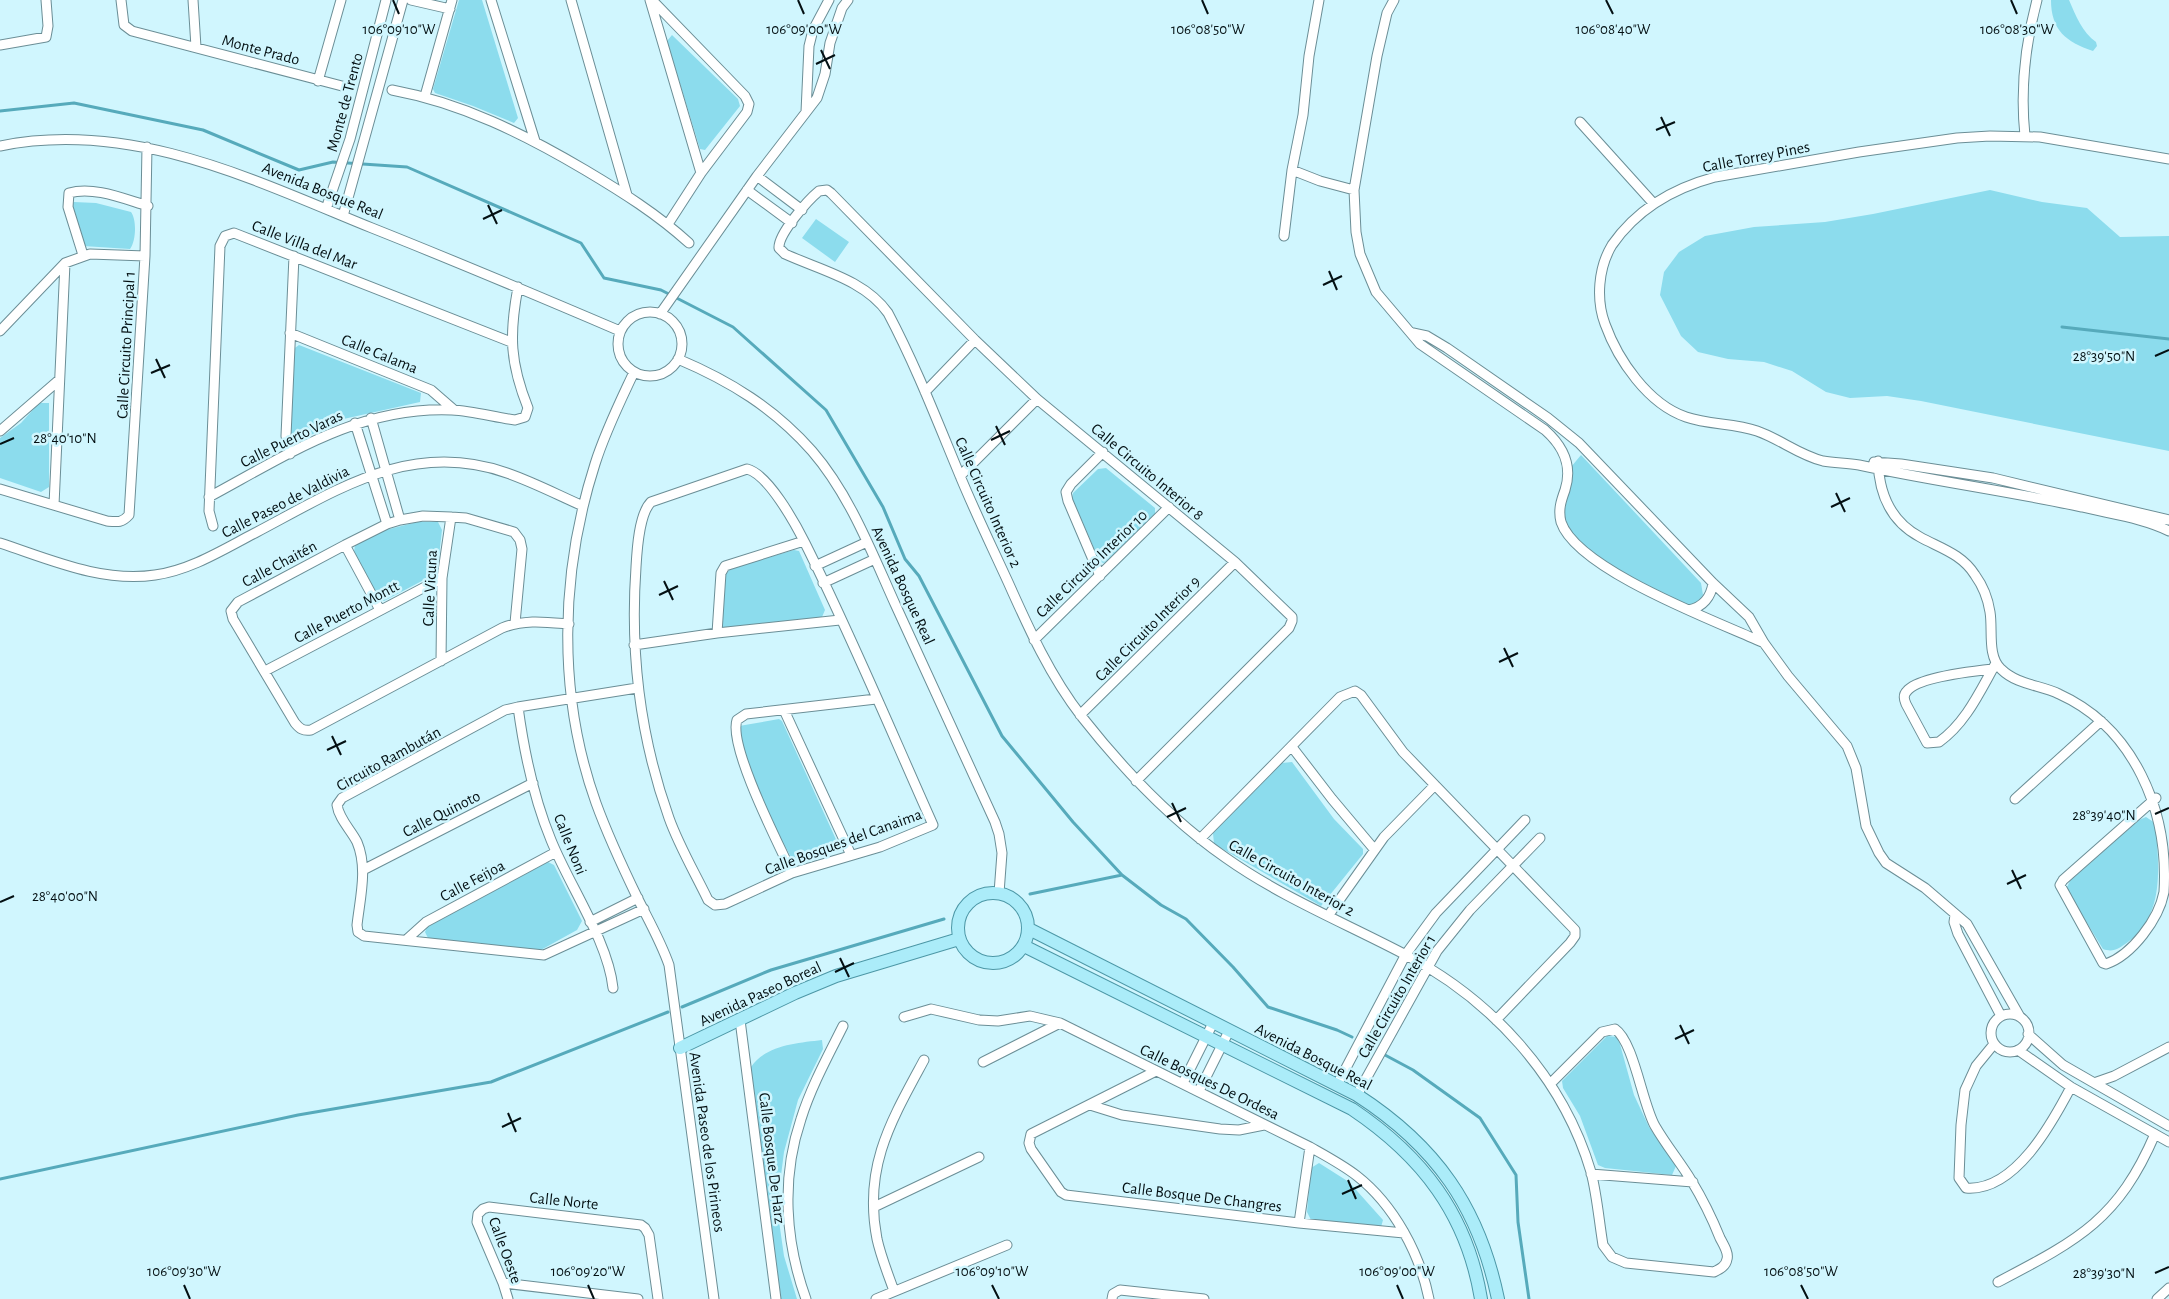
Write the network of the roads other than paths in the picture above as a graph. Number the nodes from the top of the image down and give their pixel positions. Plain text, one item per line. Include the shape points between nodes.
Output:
1 (46, 0) edge
2 (121, 0) edge
3 (193, 0) edge
4 (341, 0) edge
5 (386, 0) edge
6 (403, 0) edge
7 (411, 0) edge
8 (491, 0) edge
9 (571, 0) edge
10 (651, 0) edge
11 (829, 0) edge
12 (848, 0) edge
13 (1319, 0) edge
14 (1394, 0) edge
15 (2037, 0) edge
16 (451, 4) edge
17 (0, 45) edge
18 (196, 47) junction
19 (318, 81) junction
20 (342, 86) dead end
21 (392, 90) dead end
22 (425, 96) junction
23 (806, 112) junction
24 (1580, 122) dead end
25 (2025, 136) junction
26 (535, 141) junction
27 (0, 146) edge
28 (147, 147) junction
29 (2169, 159) edge
30 (342, 167) junction
31 (356, 170) junction
32 (1292, 170) junction
33 (701, 173) junction
34 (757, 176) junction
35 (747, 190) junction
36 (823, 190) joint
37 (1354, 190) junction
38 (627, 195) junction
39 (1654, 204) junction
40 (148, 206) junction
41 (326, 209) junction
42 (802, 210) junction
43 (343, 216) junction
44 (792, 223) junction
45 (668, 224) junction
46 (1284, 236) dead end
47 (689, 243) dead end
48 (83, 255) junction
49 (145, 256) junction
50 (294, 256) junction
51 (64, 263) junction
52 (518, 287) junction
53 (660, 314) junction
54 (0, 331) edge
55 (620, 331) junction
56 (290, 333) junction
57 (1413, 333) junction
58 (975, 340) junction
59 (511, 342) junction
60 (678, 359) junction
61 (634, 372) junction
62 (59, 380) junction
63 (925, 392) junction
64 (1037, 399) junction
65 (454, 410) junction
66 (371, 418) junction
67 (355, 423) junction
68 (0, 431) edge
69 (1103, 452) junction
70 (290, 454) junction
71 (1879, 466) junction
72 (386, 470) junction
73 (373, 474) junction
74 (960, 476) junction
75 (0, 489) edge
76 (209, 497) junction
77 (54, 505) junction
78 (583, 506) junction
79 (1169, 507) junction
80 (451, 517) junction
81 (400, 520) junction
82 (2169, 520) edge
83 (387, 524) junction
84 (213, 526) dead end
85 (2169, 531) edge
86 (804, 541) junction
87 (867, 542) junction
88 (0, 543) edge
89 (345, 545) junction
90 (875, 559) junction
91 (1235, 562) junction
92 (815, 566) junction
93 (1100, 576) junction
94 (442, 578) junction
95 (823, 583) junction
96 (1713, 583) junction
97 (380, 610) junction
98 (1689, 610) junction
99 (840, 620) junction
100 (515, 623) junction
101 (569, 624) junction
102 (717, 633) junction
103 (1034, 640) junction
104 (1764, 643) junction
105 (634, 645) junction
106 (441, 661) junction
107 (1994, 666) junction
108 (265, 671) junction
109 (638, 688) junction
110 (571, 699) junction
111 (876, 699) junction
112 (518, 707) junction
113 (784, 710) junction
114 (1080, 715) junction
115 (2101, 721) junction
116 (1292, 747) junction
117 (1136, 781) junction
118 (533, 783) junction
119 (1435, 785) junction
120 (2156, 798) junction
121 (2015, 799) dead end
122 (1525, 820) dead end
123 (1200, 838) junction
124 (1540, 838) dead end
125 (1374, 849) junction
126 (1497, 850) junction
127 (556, 852) junction
128 (851, 855) junction
129 (1513, 865) junction
130 (363, 870) junction
131 (792, 873) junction
132 (999, 893) junction
133 (638, 898) junction
134 (644, 909) junction
135 (1328, 915) junction
136 (1955, 915) junction
137 (592, 927) junction
138 (1029, 929) junction
139 (959, 939) junction
140 (406, 940) junction
141 (1024, 946) junction
142 (1406, 954) junction
143 (1427, 967) junction
144 (613, 988) dead end
145 (2001, 1016) junction
146 (904, 1017) dead end
147 (2020, 1017) junction
148 (740, 1020) junction
149 (1496, 1020) junction
150 (1060, 1023) junction
151 (1213, 1023) junction
152 (843, 1026) dead end
153 (1229, 1031) junction
154 (2028, 1034) junction
155 (1206, 1036) junction
156 (1223, 1044) junction
157 (1994, 1044) junction
158 (2169, 1047) edge
159 (680, 1048) junction
160 (2018, 1050) junction
161 (924, 1060) dead end
162 (983, 1062) dead end
163 (1156, 1071) junction
164 (1183, 1083) junction
165 (2094, 1083) junction
166 (1550, 1084) junction
167 (1337, 1085) junction
168 (2071, 1086) junction
169 (1199, 1091) junction
170 (1357, 1095) junction
171 (1090, 1105) junction
172 (1264, 1125) junction
173 (2169, 1126) edge
174 (2155, 1134) junction
175 (2169, 1142) edge
176 (1310, 1147) junction
177 (979, 1157) dead end
178 (1591, 1174) junction
179 (1693, 1182) junction
180 (874, 1207) junction
181 (479, 1212) joint
182 (1299, 1223) junction
183 (1404, 1233) junction
184 (1006, 1245) dead end
185 (1998, 1282) dead end
186 (503, 1283) junction
187 (2169, 1288) edge
188 (894, 1291) junction
189 (508, 1299) edge
190 (638, 1299) edge
191 (658, 1299) edge
192 (714, 1299) edge
193 (776, 1299) edge
194 (806, 1299) edge
195 (876, 1299) edge
196 (1112, 1299) edge
197 (1204, 1299) edge
198 (1429, 1299) edge
199 (1481, 1299) edge
200 (1498, 1299) edge
201 (2157, 1299) edge

1 - 17 street via 46,38
2 - 18 street, Monte Prado via 127,29
3 - 18 street
4 - 19 street, Monte Prado
5 - 30 street, Monte de Trento
6 - 31 street, Monte de Trento
7 - 16 street
8 - 26 street
9 - 38 street
10 - 33 street
10 - 33 street via 747,100 747,112
11 - 23 street via 808,45
12 - 23 street via 830,43 822,87
13 - 32 street
14 - 37 street via 1377,56
15 - 25 street via 2024,63
16 - 22 street
18 - 19 street, Monte Prado
19 - 20 street, Monte Prado
21 - 22 street
22 - 26 street
23 - 34 street
24 - 39 street
25 - 29 street, Calle Torrey Pines
25 - 39 street, Calle Torrey Pines via 1957,138 1715,177 1693,183
26 - 38 street
27 - 28 street, Avenida Bosque Real via 72,138
28 - 40 street, Calle Circuito Principal 1
28 - 41 street, Avenida Bosque Real via 214,165
30 - 31 street
30 - 41 street, Monte de Trento
31 - 43 street, Monte de Trento
32 - 37 street
32 - 46 street
33 - 45 street
34 - 35 street
34 - 42 street
35 - 44 street
35 - 53 street
36 - 42 street, Calle Circuito Interior 2
36 - 58 street, Calle Circuito Interior 8 via 831,193
37 - 57 street via 1356,232 1368,276 1388,309
38 - 45 street
39 - 71 street, Calle Torrey Pines via 1622,231 1610,249 1600,289 1601,311 1608,332 1638,381 1663,405 1684,417 1756,431 1821,460
40 - 48 street via 82,190 69,193 68,207
40 - 49 street, Calle Circuito Principal 1
41 - 43 street, Avenida Bosque Real
42 - 44 street, Calle Circuito Interior 2
43 - 52 street, Avenida Bosque Real
44 - 63 street, Calle Circuito Interior 2 via 779,241 780,251 849,281 882,304
45 - 47 street
48 - 49 street, Calle Circuito Principal 1
48 - 51 street, Calle Circuito Principal 1
49 - 77 street, Calle Circuito Principal 1 via 129,515 117,522 107,521
50 - 56 street
50 - 59 street, Calle Villa del Mar
50 - 76 street, Calle Villa del Mar via 234,233 221,240
51 - 54 street, Calle Circuito Principal 1
51 - 62 street
52 - 55 street, Avenida Bosque Real
52 - 59 street, Calle Puerto Varas
53 - 55 street via 641,313
53 - 60 street via 670,319 681,337
55 - 61 street via 619,354
56 - 65 street, Calle Calama via 423,386
56 - 70 street via 286,436
57 - 96 street via 1447,348 1572,436
57 - 98 street via 1426,349 1545,430 1560,445 1568,468 1560,511 1569,535 1594,558 1637,586
58 - 63 street
58 - 64 street, Calle Circuito Interior 8
59 - 65 street, Calle Puerto Varas via 517,381 528,408 525,417 515,420
60 - 61 street via 672,367 654,375
60 - 87 street, Avenida Bosque Real via 740,388 791,429 830,473
61 - 78 street, Avenida Paseo de los Pirineos via 608,429
62 - 68 street
62 - 77 street
63 - 74 street, Calle Circuito Interior 2
64 - 69 street, Calle Circuito Interior 8
64 - 74 street
65 - 66 street, Calle Puerto Varas via 410,411
66 - 67 street, Calle Puerto Varas
66 - 72 street
67 - 70 street, Calle Puerto Varas
67 - 73 street
69 - 79 street, Calle Circuito Interior 8
69 - 93 street via 1066,492
70 - 76 street, Calle Puerto Varas
71 - 82 street, Calle Torrey Pines via 1993,478
71 - 85 street, Calle Torrey Pines via 2106,513
71 - 107 street via 1885,499 1900,522 1962,560 1975,574 1988,601
72 - 73 street, Calle Paseo de Valdivia
72 - 78 street, Calle Paseo de Valdivia via 434,461 462,462 507,473
72 - 81 street
73 - 83 street
73 - 88 street, Calle Paseo de Valdivia via 213,555 156,575 126,577 99,573
74 - 103 street, Calle Circuito Interior 2
75 - 77 street, Calle Circuito Principal 1
76 - 84 street, Calle Villa del Mar
78 - 101 street, Avenida Paseo de los Pirineos via 571,562
79 - 91 street, Calle Circuito Interior 8
79 - 93 street, Calle Circuito Interior 10
80 - 81 street, Calle Chaitén
80 - 94 street, Calle Vicuna
80 - 100 street, Calle Chaitén via 514,532 520,540
81 - 83 street, Calle Chaitén
83 - 89 street, Calle Chaitén
86 - 92 street, Calle Bosques del Canaima
86 - 102 street via 725,566 721,573
86 - 105 street, Calle Bosques del Canaima via 766,481 753,470 735,472 651,502 644,512 637,550
87 - 90 street, Avenida Bosque Real
87 - 92 street
89 - 97 street
89 - 108 street, Calle Chaitén via 234,605 233,619
90 - 95 street
90 - 132 street, Avenida Bosque Real via 999,834
91 - 114 street, Calle Circuito Interior 9
91 - 117 street, Calle Circuito Interior 8 via 1292,616 1291,625
92 - 95 street, Calle Bosques del Canaima
93 - 103 street, Calle Circuito Interior 10
94 - 97 street, Calle Puerto Montt
94 - 106 street, Calle Vicuna
95 - 99 street, Calle Bosques del Canaima
96 - 98 street via 1706,601
96 - 104 street via 1749,617
97 - 108 street, Calle Puerto Montt
98 - 104 street
99 - 102 street
99 - 111 street, Calle Bosques del Canaima
100 - 101 street, Calle Chaitén
100 - 106 street, Calle Chaitén
101 - 110 street, Avenida Paseo de los Pirineos
102 - 105 street
103 - 114 street, Calle Circuito Interior 2
104 - 136 street via 1847,747 1856,768 1866,826 1879,854
105 - 109 street, Calle Bosques del Canaima
106 - 108 street, Calle Chaitén via 306,731 295,723
107 - 107 street via 1925,681 1905,692 1906,704 1927,743 1939,742 1965,716
107 - 115 street via 2013,678 2060,694
109 - 110 street, Circuito Rambután
109 - 131 street, Calle Bosques del Canaima via 653,766 670,819 708,900 720,906
110 - 112 street, Circuito Rambután
110 - 133 street, Avenida Paseo de los Pirineos via 596,803
111 - 113 street
111 - 128 street, Calle Bosques del Canaima via 933,825
112 - 118 street, Calle Noni
112 - 130 street, Circuito Rambután via 339,801 338,809 357,842
113 - 128 street
113 - 131 street via 746,714 737,720 735,730 759,802
114 - 117 street, Calle Circuito Interior 2
115 - 120 street via 2125,744
115 - 121 street
116 - 119 street via 1340,697 1355,691
116 - 123 street
116 - 125 street
117 - 123 street, Calle Circuito Interior 2
118 - 127 street, Calle Noni
118 - 130 street, Calle Quinoto
119 - 125 street
119 - 126 street
120 - 120 street via 2167,852 2163,900 2152,924 2140,938 2106,964 2061,889 2061,882
122 - 126 street, Calle Circuito Interior 1
123 - 135 street, Calle Circuito Interior 2 via 1226,859
124 - 129 street, Calle Circuito Interior 1
125 - 135 street
126 - 129 street
126 - 142 street, Calle Circuito Interior 1 via 1436,913
127 - 137 street, Calle Noni
127 - 140 street, Calle Feijoa via 426,922
128 - 131 street, Calle Bosques del Canaima
129 - 143 street, Calle Circuito Interior 1 via 1454,928
129 - 149 street via 1575,933 1570,943
130 - 140 street, Circuito Rambután via 358,932
132 - 138 main road via 1024,909
132 - 139 main road via 989,892 970,901 958,919
133 - 134 street, Avenida Paseo de los Pirineos
133 - 137 street, Circuito Rambután
134 - 137 street via 604,929
134 - 159 street, Avenida Paseo de los Pirineos via 669,965
135 - 142 street, Calle Circuito Interior 2
136 - 145 street via 1958,934
136 - 147 street via 1971,931
137 - 140 street, Circuito Rambután via 544,955
137 - 144 street, Calle Noni
138 - 141 main road
138 - 151 main road, Avenida Bosque Real
139 - 141 main road via 971,956 990,964 1010,959
139 - 148 main road, Avenida Paseo Boreal via 836,976
141 - 155 main road, Avenida Bosque Real
142 - 143 street, Calle Circuito Interior 2
142 - 167 street, Calle Circuito Interior 1
143 - 149 street, Calle Circuito Interior 2
143 - 170 street, Calle Circuito Interior 1
145 - 147 street
145 - 157 street via 1992,1025
146 - 150 street, Calle Bosques De Ordesa via 932,1009 979,1020 1030,1016
147 - 154 street
148 - 159 main road, Avenida Paseo Boreal
148 - 193 street, Calle Bosque De Harz
149 - 166 street, Calle Circuito Interior 2
150 - 162 street
150 - 163 street, Calle Bosques De Ordesa
151 - 153 main road, Avenida Bosque Real
151 - 155 street
152 - 194 street via 807,1102 790,1167 790,1245
153 - 156 street
153 - 167 main road, Avenida Bosque Real
154 - 160 street
154 - 165 street via 2054,1059
155 - 156 main road, Avenida Bosque Real
155 - 164 street
156 - 169 street
156 - 199 main road, Avenida Bosque Real via 1352,1109 1398,1143 1424,1170 1458,1224 1469,1249
157 - 160 street via 2005,1051
157 - 168 street via 1970,1077 1962,1103 1959,1178 1966,1188 1981,1188 2001,1179 2019,1163 2041,1140
158 - 165 street
159 - 192 street, Avenida Paseo de los Pirineos
160 - 168 street
161 - 180 street via 884,1137 876,1162
163 - 164 street, Calle Bosques De Ordesa
163 - 171 street
164 - 169 street, Calle Bosques De Ordesa
165 - 173 street
166 - 178 street, Calle Circuito Interior 2 via 1567,1112
166 - 179 street via 1602,1032 1615,1029 1627,1046 1655,1126
167 - 170 main road, Avenida Bosque Real
168 - 174 street
169 - 172 street, Calle Bosques De Ordesa
170 - 200 main road, Avenida Bosque Real via 1409,1133 1454,1185 1482,1242
171 - 172 street via 1122,1115 1220,1129
171 - 182 street, Calle Bosque De Changres via 1034,1131 1029,1138 1031,1149 1060,1192
172 - 176 street, Calle Bosques De Ordesa
174 - 175 street
174 - 185 street via 2134,1178 2106,1214 2068,1244
176 - 182 street
176 - 183 street, Calle Bosques De Ordesa via 1359,1178
177 - 180 street
178 - 179 street
178 - 179 street, Calle Circuito Interior 2 via 1603,1245 1608,1253 1637,1264 1714,1272 1724,1265 1726,1252
180 - 188 street via 877,1240
181 - 186 street, Calle Oeste via 477,1222
181 - 191 street, Calle Norte via 489,1207 645,1228
182 - 183 street, Calle Bosque De Changres
183 - 198 street, Calle Bosques De Ordesa via 1418,1261
184 - 188 street
186 - 189 street, Calle Oeste
186 - 190 street
187 - 201 street
188 - 195 street
196 - 197 street via 1120,1290

